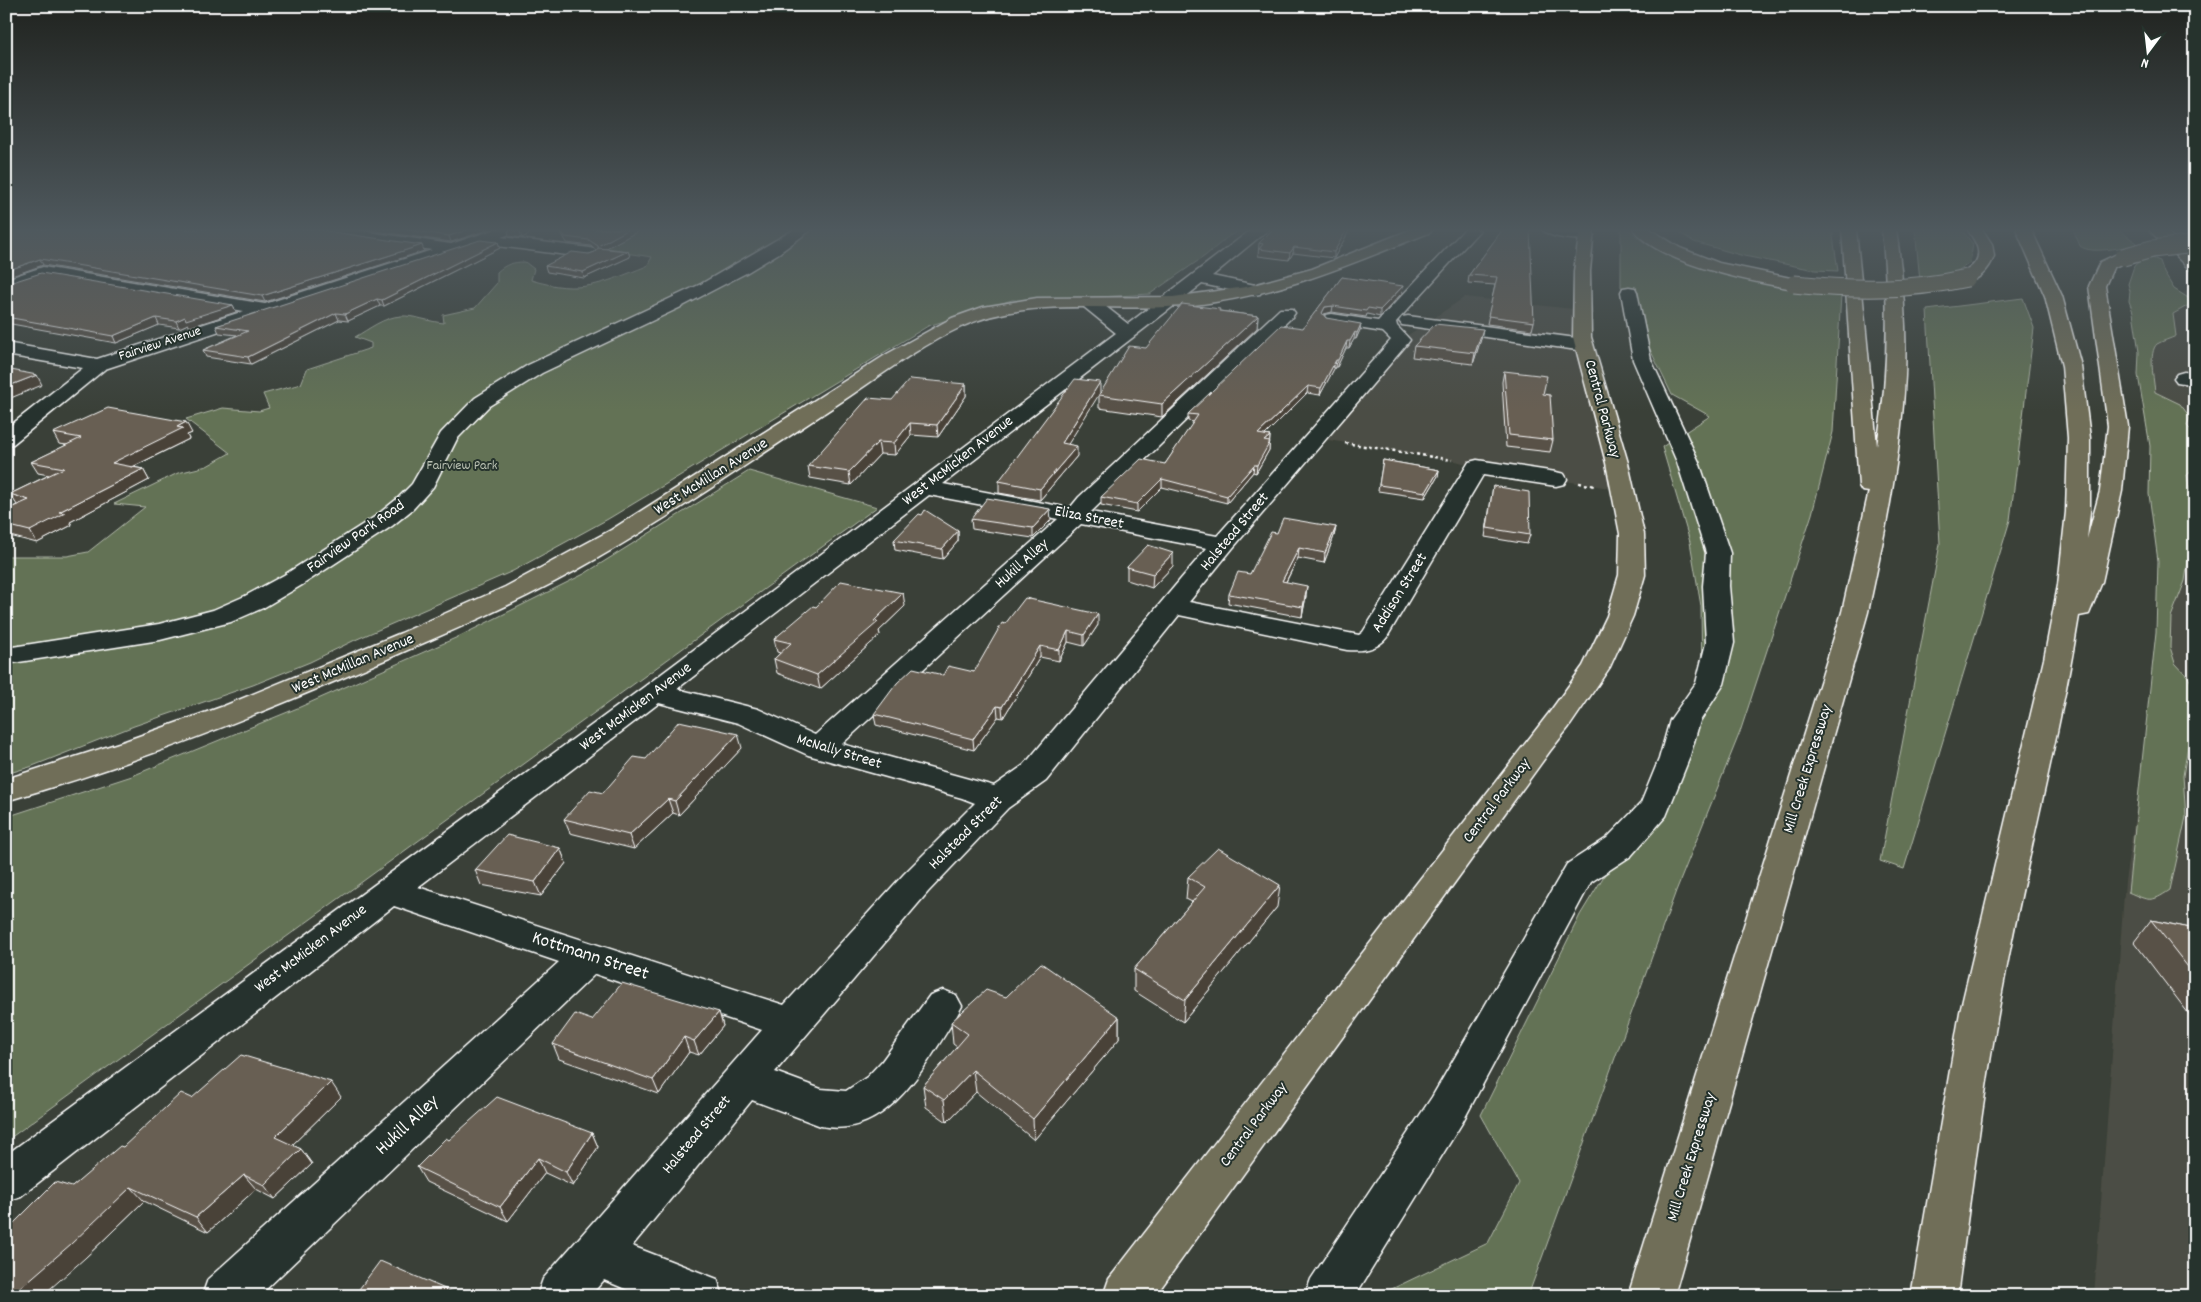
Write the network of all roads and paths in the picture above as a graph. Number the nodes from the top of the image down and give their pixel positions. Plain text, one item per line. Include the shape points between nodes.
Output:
1 (151, 290) edge
2 (325, 290) edge
3 (704, 290) edge
4 (1185, 290) edge
5 (1254, 290) edge
6 (1417, 290) edge
7 (1583, 290) edge
8 (1853, 290) edge
9 (1894, 290) edge
10 (2050, 290) edge
11 (2098, 290) edge
12 (1629, 292) dead end
13 (1169, 302) junction
14 (1090, 303) junction
15 (267, 309) junction
16 (1286, 313) dead end
17 (1332, 319) edge
18 (1398, 325) junction
19 (1127, 334) junction
20 (1584, 345) junction
21 (6, 349) edge
22 (98, 365) junction
23 (1316, 438) junction
24 (6, 440) edge
25 (1477, 468) junction
26 (1556, 479) joint
27 (925, 487) junction
28 (1622, 490) junction
29 (1076, 515) junction
30 (1874, 525) junction
31 (1223, 544) junction
32 (1172, 606) junction
33 (6, 656) edge
34 (2052, 690) junction
35 (654, 694) junction
36 (819, 748) junction
37 (6, 790) edge
38 (997, 800) junction
39 (389, 891) junction
40 (590, 956) junction
41 (944, 1006) dead end
42 (791, 1024) junction
43 (745, 1078) junction
44 (6, 1181) edge
45 (596, 1254) junction
46 (225, 1296) edge
47 (560, 1296) edge
48 (700, 1296) edge
49 (1126, 1296) edge
50 (1328, 1296) edge
51 (1650, 1296) edge
52 (1934, 1296) edge

1 - 15 street
2 - 15 street, Fairview Avenue
3 - 33 street, Fairview Park Road via 535,368 482,402 448,437 422,487 405,504 384,521 254,602 222,616 160,632
4 - 13 street, West McMicken Avenue
5 - 13 main road, West McMillan Avenue
6 - 18 street via 1387,321
7 - 20 main road, Central Parkway
8 - 30 main road
9 - 30 main road, Mill Creek Expressway via 1897,323 1895,378
10 - 34 main road via 2070,358 2079,417 2080,486 2072,575
11 - 34 main road, bridge via 2118,426 2111,491 2088,582
12 - 50 street via 1642,360 1688,462 1718,553 1716,586 1720,643 1710,684 1685,720 1655,808 1619,847 1579,873 1447,1110
13 - 14 main road, West McMillan Avenue
13 - 19 street, West McMicken Avenue
14 - 19 street
14 - 37 main road, West McMillan Avenue via 1023,306 961,320 918,343 588,554 501,598 313,682 212,722
15 - 22 street, Fairview Avenue
16 - 29 street, Hukill Alley
17 - 18 street
18 - 20 street
18 - 23 street, Halstead Street via 1401,340
19 - 27 street, West McMicken Avenue
20 - 28 main road, Central Parkway
21 - 22 street, Fairview Avenue
22 - 24 street
23 - 25 path via 1456,461
23 - 31 street, Halstead Street
25 - 26 street
25 - 32 street, Addison Street via 1368,641 1347,642
26 - 28 path
27 - 29 street, Eliza Street
27 - 35 street, West McMicken Avenue
28 - 49 main road, Central Parkway via 1632,534 1632,576 1620,616 1596,667
29 - 31 street, Eliza Street
29 - 36 street, Hukill Alley
30 - 51 main road, Mill Creek Expressway via 1855,612
31 - 32 street, Halstead Street
32 - 38 street, Halstead Street via 1035,773
34 - 52 main road via 1987,973 1958,1129
35 - 36 street, McNally Street via 748,716
35 - 39 street, West McMicken Avenue
36 - 38 street, McNally Street via 973,790
38 - 42 street, Halstead Street via 916,883
39 - 40 street, Kottmann Street
39 - 44 street, West McMicken Avenue
40 - 42 street, Kottmann Street
40 - 46 street, Hukill Alley
41 - 43 street via 881,1092 860,1107 831,1110
42 - 43 street, Halstead Street
43 - 45 street, Halstead Street
45 - 47 street, Halstead Street
45 - 48 street

